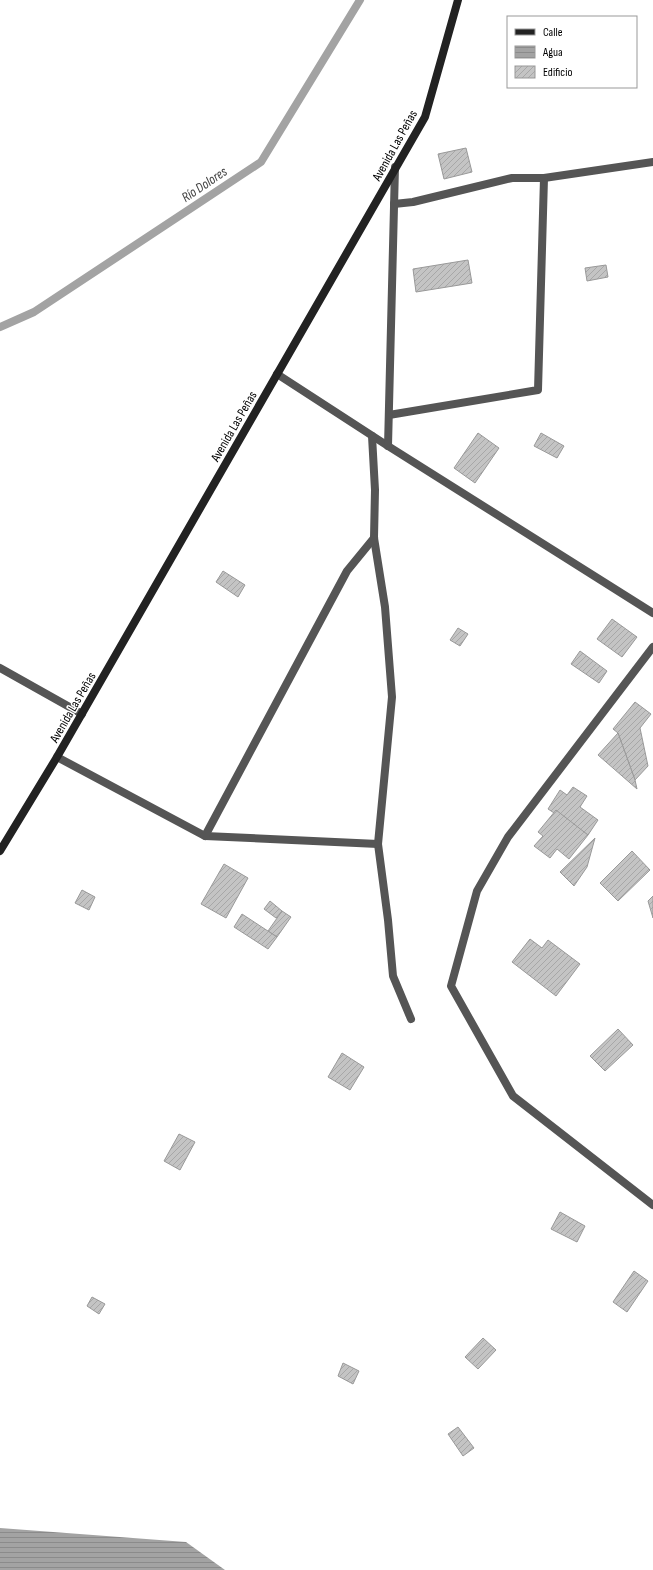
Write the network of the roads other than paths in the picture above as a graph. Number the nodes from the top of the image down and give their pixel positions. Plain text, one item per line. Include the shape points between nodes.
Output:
1 (458, 0) edge
2 (653, 162) edge
3 (395, 168) junction
4 (544, 178) junction
5 (394, 204) junction
6 (277, 374) junction
7 (389, 415) junction
8 (372, 436) junction
9 (388, 446) junction
10 (374, 538) junction
11 (653, 613) edge
12 (653, 647) edge
13 (0, 668) edge
14 (82, 714) junction
15 (57, 757) junction
16 (205, 836) junction
17 (378, 844) junction
18 (0, 851) edge
19 (411, 1019) dead end
20 (653, 1205) edge

1 - 3 main road, Avenida Las Peñas via 425,117
2 - 4 street
3 - 5 street
3 - 6 main road, Avenida Las Peñas
4 - 5 street via 512,178 413,202
4 - 7 street via 538,390
5 - 7 street
6 - 8 street
6 - 14 main road, Avenida Las Peñas
7 - 9 street
8 - 9 street
8 - 10 street
9 - 11 street
10 - 16 street via 347,571
10 - 17 street via 385,607 392,697
12 - 20 street via 508,837 477,891 451,986 513,1096
13 - 14 street
14 - 15 main road, Avenida Las Peñas
15 - 16 street
15 - 18 main road, Avenida Las Peñas
16 - 17 street
17 - 19 street via 393,976

